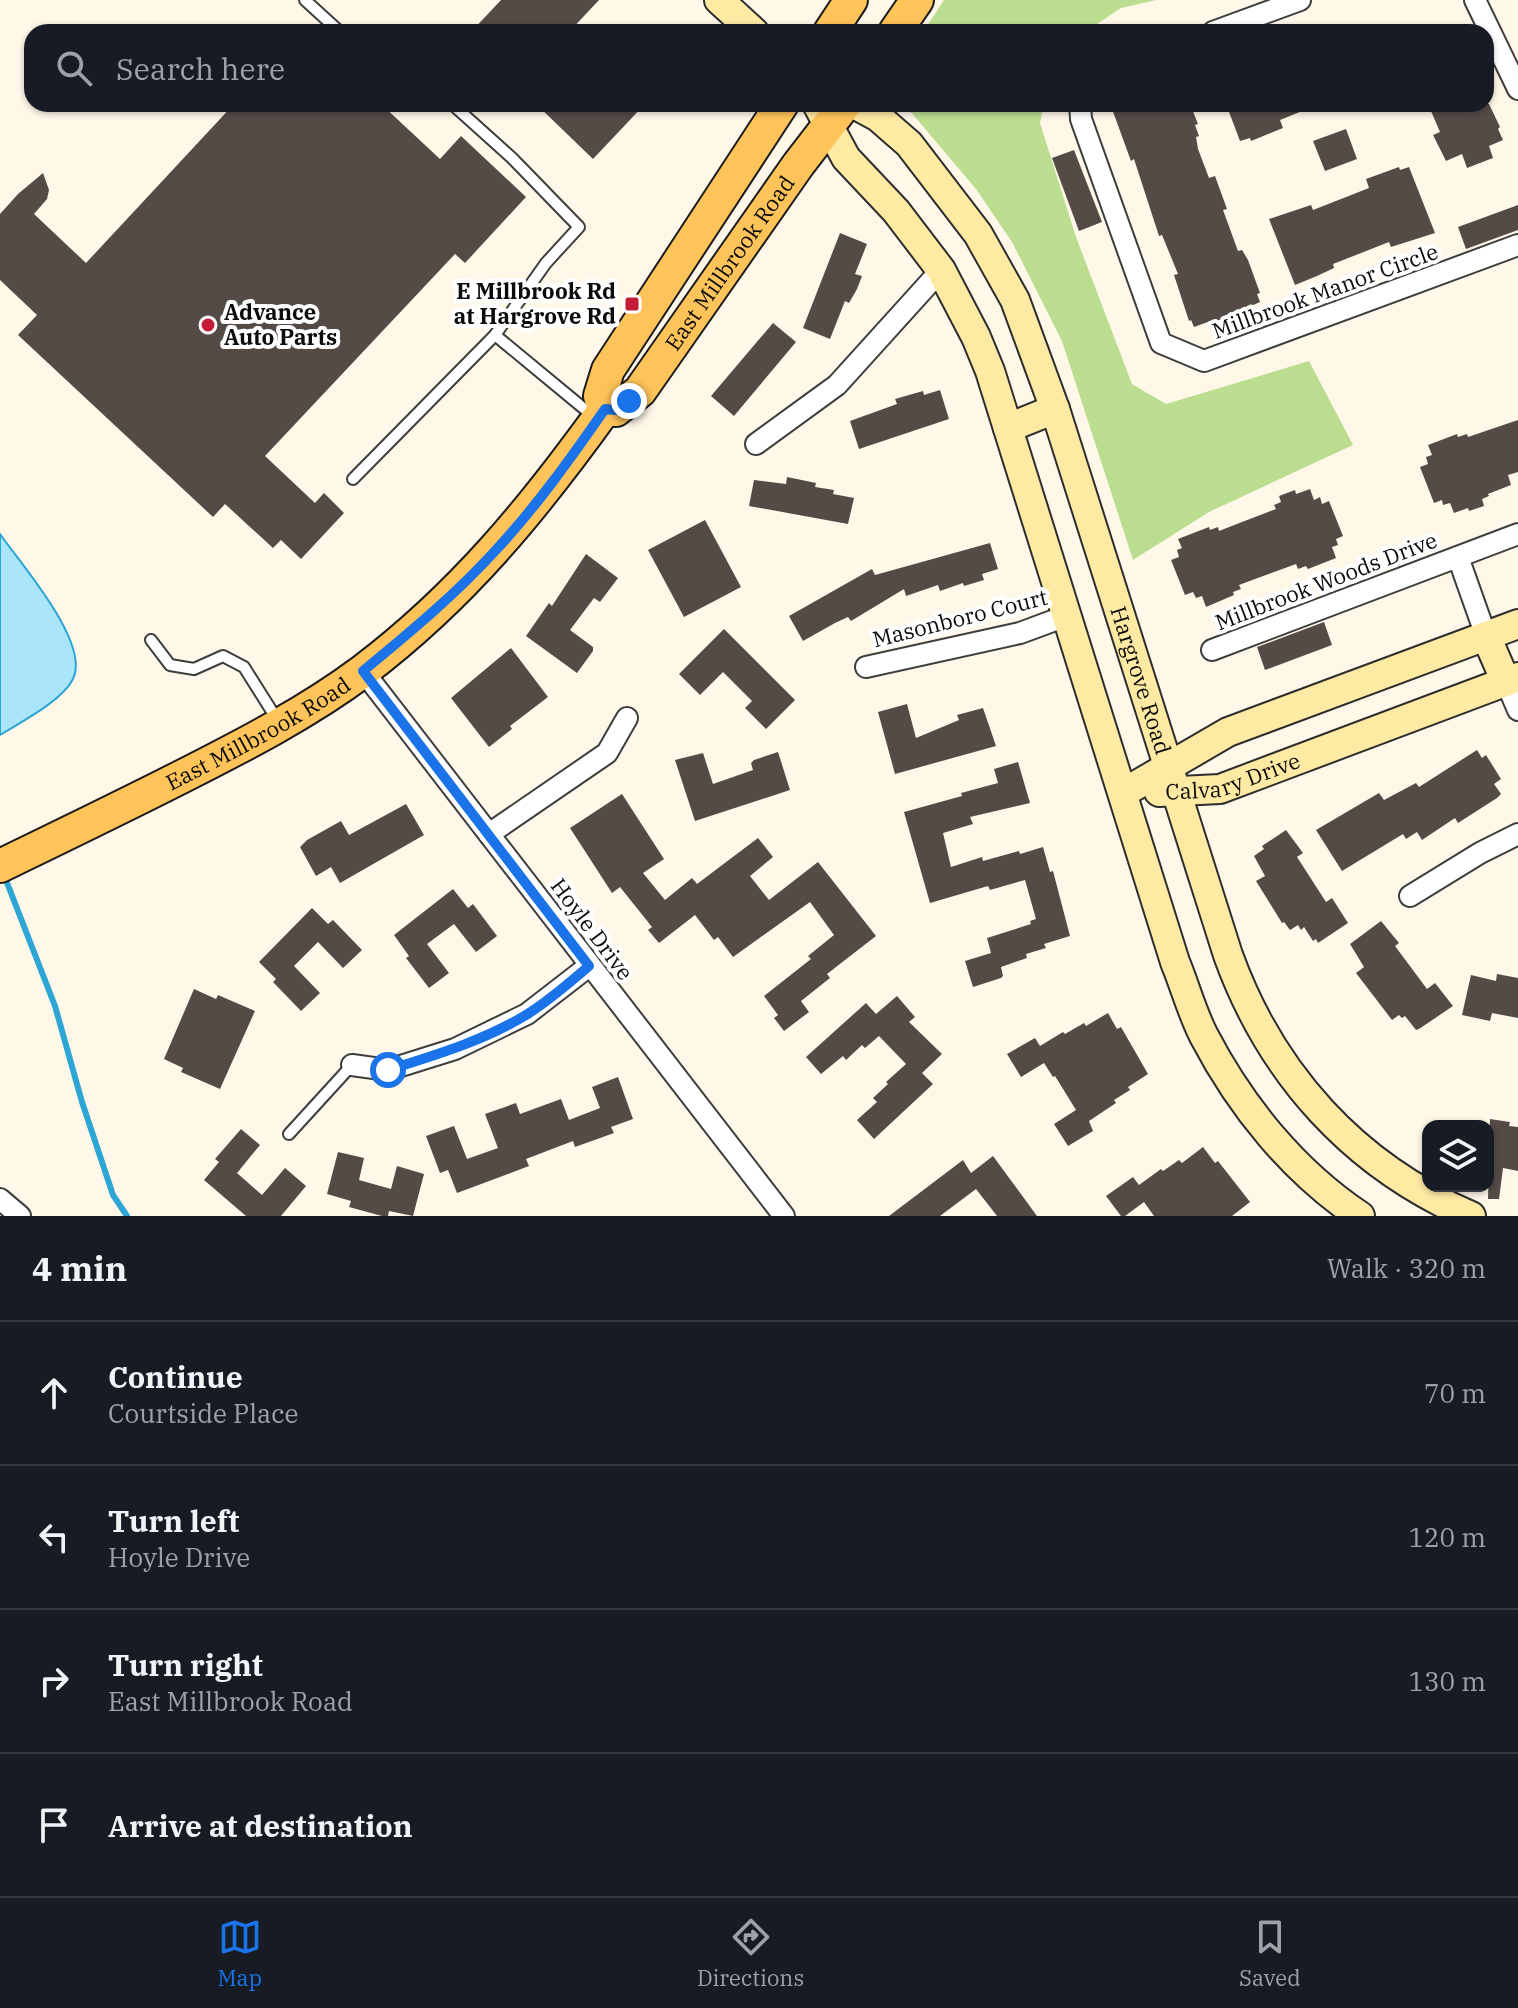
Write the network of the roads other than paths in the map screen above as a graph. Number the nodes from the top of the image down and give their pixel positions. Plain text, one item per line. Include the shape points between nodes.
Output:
1 (305, 0) edge
2 (719, 0) edge
3 (851, 0) edge
4 (917, 0) edge
5 (1300, 0) edge
6 (1475, 0) edge
7 (331, 24) edge
8 (745, 24) edge
9 (835, 24) edge
10 (900, 24) edge
11 (1235, 24) edge
12 (1487, 24) edge
13 (1494, 38) edge
14 (1517, 85) edge
15 (461, 112) edge
16 (777, 112) edge
17 (831, 112) edge
18 (869, 112) edge
19 (1081, 112) edge
20 (1518, 245) edge
21 (941, 270) junction
22 (495, 335) junction
23 (1055, 409) junction
24 (601, 415) junction
25 (1008, 428) junction
26 (756, 444) dead end
27 (353, 479) dead end
28 (1518, 534) edge
29 (1458, 557) junction
30 (1066, 616) junction
31 (1518, 624) edge
32 (1486, 636) junction
33 (151, 640) dead end
34 (1212, 650) dead end
35 (866, 667) dead end
36 (363, 671) junction
37 (1514, 693) edge
38 (627, 718) dead end
39 (280, 724) junction
40 (1173, 778) junction
41 (1123, 793) junction
42 (489, 834) junction
43 (1518, 834) edge
44 (0, 866) edge
45 (1410, 896) dead end
46 (589, 966) junction
47 (352, 1065) joint
48 (289, 1134) dead end
49 (0, 1199) edge
50 (20, 1216) edge
51 (784, 1216) edge
52 (1360, 1216) edge
53 (1471, 1216) edge

1 - 7 lane
2 - 8 street
3 - 9 main road
4 - 10 main road
5 - 11 street
6 - 12 street
13 - 14 street
15 - 22 lane via 579,227
16 - 24 main road, East Millbrook Road via 608,370
17 - 21 street via 846,158
17 - 24 main road, East Millbrook Road via 640,391
18 - 23 street, Hargrove Road via 909,144 978,234 1015,300
19 - 20 street, Millbrook Manor Circle via 1161,343 1204,361
21 - 25 street via 976,337
21 - 26 street via 837,385
22 - 24 lane
22 - 27 lane
23 - 25 street
23 - 40 street, Hargrove Road
24 - 36 main road, East Millbrook Road via 497,550
25 - 30 street
28 - 29 street, Millbrook Woods Drive
29 - 32 street, Millbrook Woods Drive
29 - 34 street, Millbrook Woods Drive
30 - 35 street, Masonboro Court via 1020,633
30 - 41 street
31 - 32 street, Calvary Drive
32 - 37 street
32 - 40 street, Calvary Drive via 1228,732
33 - 39 lane via 170,665 194,669 223,656 244,667
36 - 39 main road, East Millbrook Road
36 - 42 street, Hoyle Drive
37 - 40 street, Calvary Drive via 1220,789
38 - 42 street via 607,753
39 - 44 main road, East Millbrook Road
40 - 41 street, Calvary Drive
40 - 53 street, Hargrove Road via 1241,990 1276,1056 1323,1115 1378,1164
41 - 52 street via 1175,962 1222,1069 1273,1139
42 - 46 street, Hoyle Drive
43 - 45 street
46 - 47 street via 527,1014 455,1049 388,1070
46 - 51 street, Hoyle Drive
47 - 48 lane
49 - 50 street

